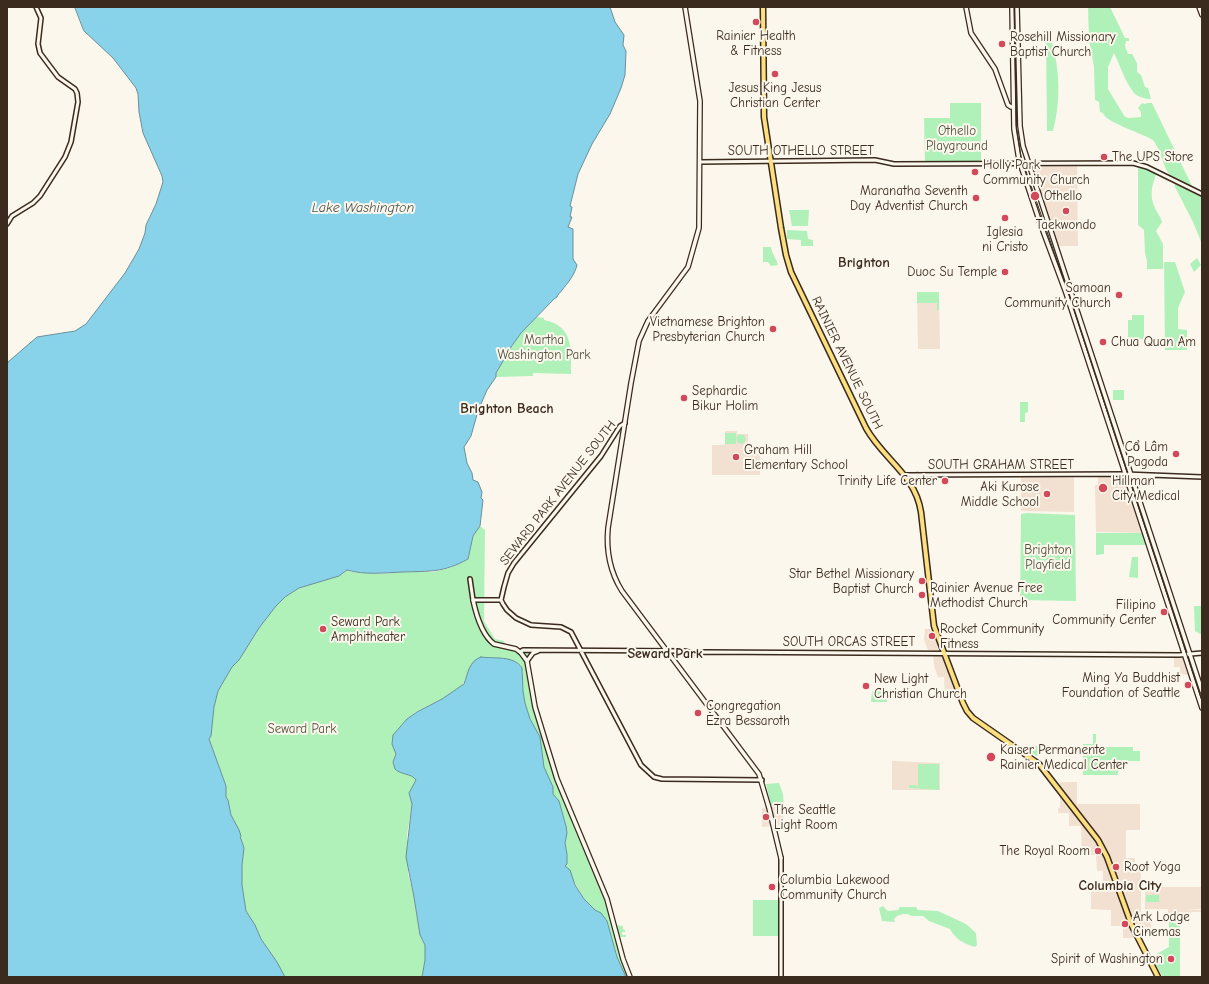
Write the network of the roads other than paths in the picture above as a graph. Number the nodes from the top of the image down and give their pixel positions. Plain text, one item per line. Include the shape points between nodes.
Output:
1 (36, 7) edge
2 (685, 7) edge
3 (764, 7) edge
4 (966, 7) edge
5 (1012, 7) edge
6 (1017, 7) edge
7 (1199, 7) edge
8 (1202, 15) edge
9 (1013, 105) junction
10 (1020, 107) junction
11 (771, 161) junction
12 (700, 162) junction
13 (1020, 164) junction
14 (1028, 164) junction
15 (1202, 194) edge
16 (8, 214) edge
17 (12, 216) junction
18 (7, 224) edge
19 (625, 424) junction
20 (917, 474) junction
21 (904, 475) junction
22 (1126, 475) junction
23 (1132, 476) junction
24 (1202, 477) edge
25 (911, 484) junction
26 (470, 579) dead end
27 (473, 600) junction
28 (501, 600) junction
29 (540, 650) junction
30 (581, 650) junction
31 (668, 651) junction
32 (520, 652) junction
33 (944, 653) junction
34 (1202, 653) edge
35 (1184, 655) junction
36 (1191, 655) junction
37 (527, 661) junction
38 (1202, 691) edge
39 (1202, 708) edge
40 (762, 780) junction
41 (781, 858) joint
42 (630, 977) edge
43 (781, 977) edge
44 (1158, 977) edge

1 - 17 street via 41,18 38,44 40,53 56,74 75,89 78,93 78,102 72,142 65,157 34,203
2 - 12 main road, SEWARD PARK AVENUE SOUTH via 700,101
3 - 11 main road, RAINIER AVENUE SOUTH via 764,117
4 - 9 main road via 971,33 995,69 1009,106
5 - 9 main road
6 - 10 main road
7 - 8 main road
9 - 10 main road
9 - 13 main road via 1014,134
10 - 14 main road via 1021,137
11 - 12 street, SOUTH OTHELLO STREET
11 - 13 street, SOUTH OTHELLO STREET via 875,160 894,164
11 - 21 main road, RAINIER AVENUE SOUTH via 781,228 791,272 869,433
12 - 19 main road, SEWARD PARK AVENUE SOUTH via 699,228 694,249 685,270 648,321 642,335 636,352
13 - 14 street, SOUTH OTHELLO STREET
13 - 22 main road via 1066,292
14 - 15 street, SOUTH OTHELLO STREET via 1131,163 1159,172
14 - 23 main road
16 - 17 street
17 - 18 street
19 - 28 street, SEWARD PARK AVENUE SOUTH via 620,426 601,456 514,563 506,578
19 - 31 main road, SEWARD PARK AVENUE SOUTH via 608,532 609,556 620,587
20 - 21 street, SOUTH GRAHAM STREET
20 - 22 street, SOUTH GRAHAM STREET
20 - 25 street via 912,478
21 - 25 main road, RAINIER AVENUE SOUTH
22 - 23 street, SOUTH GRAHAM STREET
22 - 35 main road
23 - 24 street, SOUTH GRAHAM STREET
23 - 36 main road
25 - 33 main road, RAINIER AVENUE SOUTH via 920,507 933,620
26 - 27 street
27 - 28 street
27 - 32 main road via 482,628 490,642
28 - 30 street via 509,612 523,622 537,626 566,628
29 - 30 street, SOUTH ORCAS STREET
29 - 32 street, SOUTH ORCAS STREET
29 - 37 street via 533,653
30 - 31 street, SOUTH ORCAS STREET
30 - 40 street via 641,765 654,777
31 - 33 street, SOUTH ORCAS STREET
31 - 40 main road, SEWARD PARK AVENUE SOUTH
32 - 37 main road
33 - 35 street, SOUTH ORCAS STREET
33 - 44 main road, RAINIER AVENUE SOUTH via 969,714 1039,764 1100,842 1132,926
34 - 36 street, SOUTH ORCAS STREET
35 - 36 street, SOUTH ORCAS STREET
35 - 39 main road
36 - 38 main road
37 - 42 main road via 535,707 557,778 607,899
40 - 41 main road, SEWARD PARK AVENUE SOUTH
41 - 43 street

